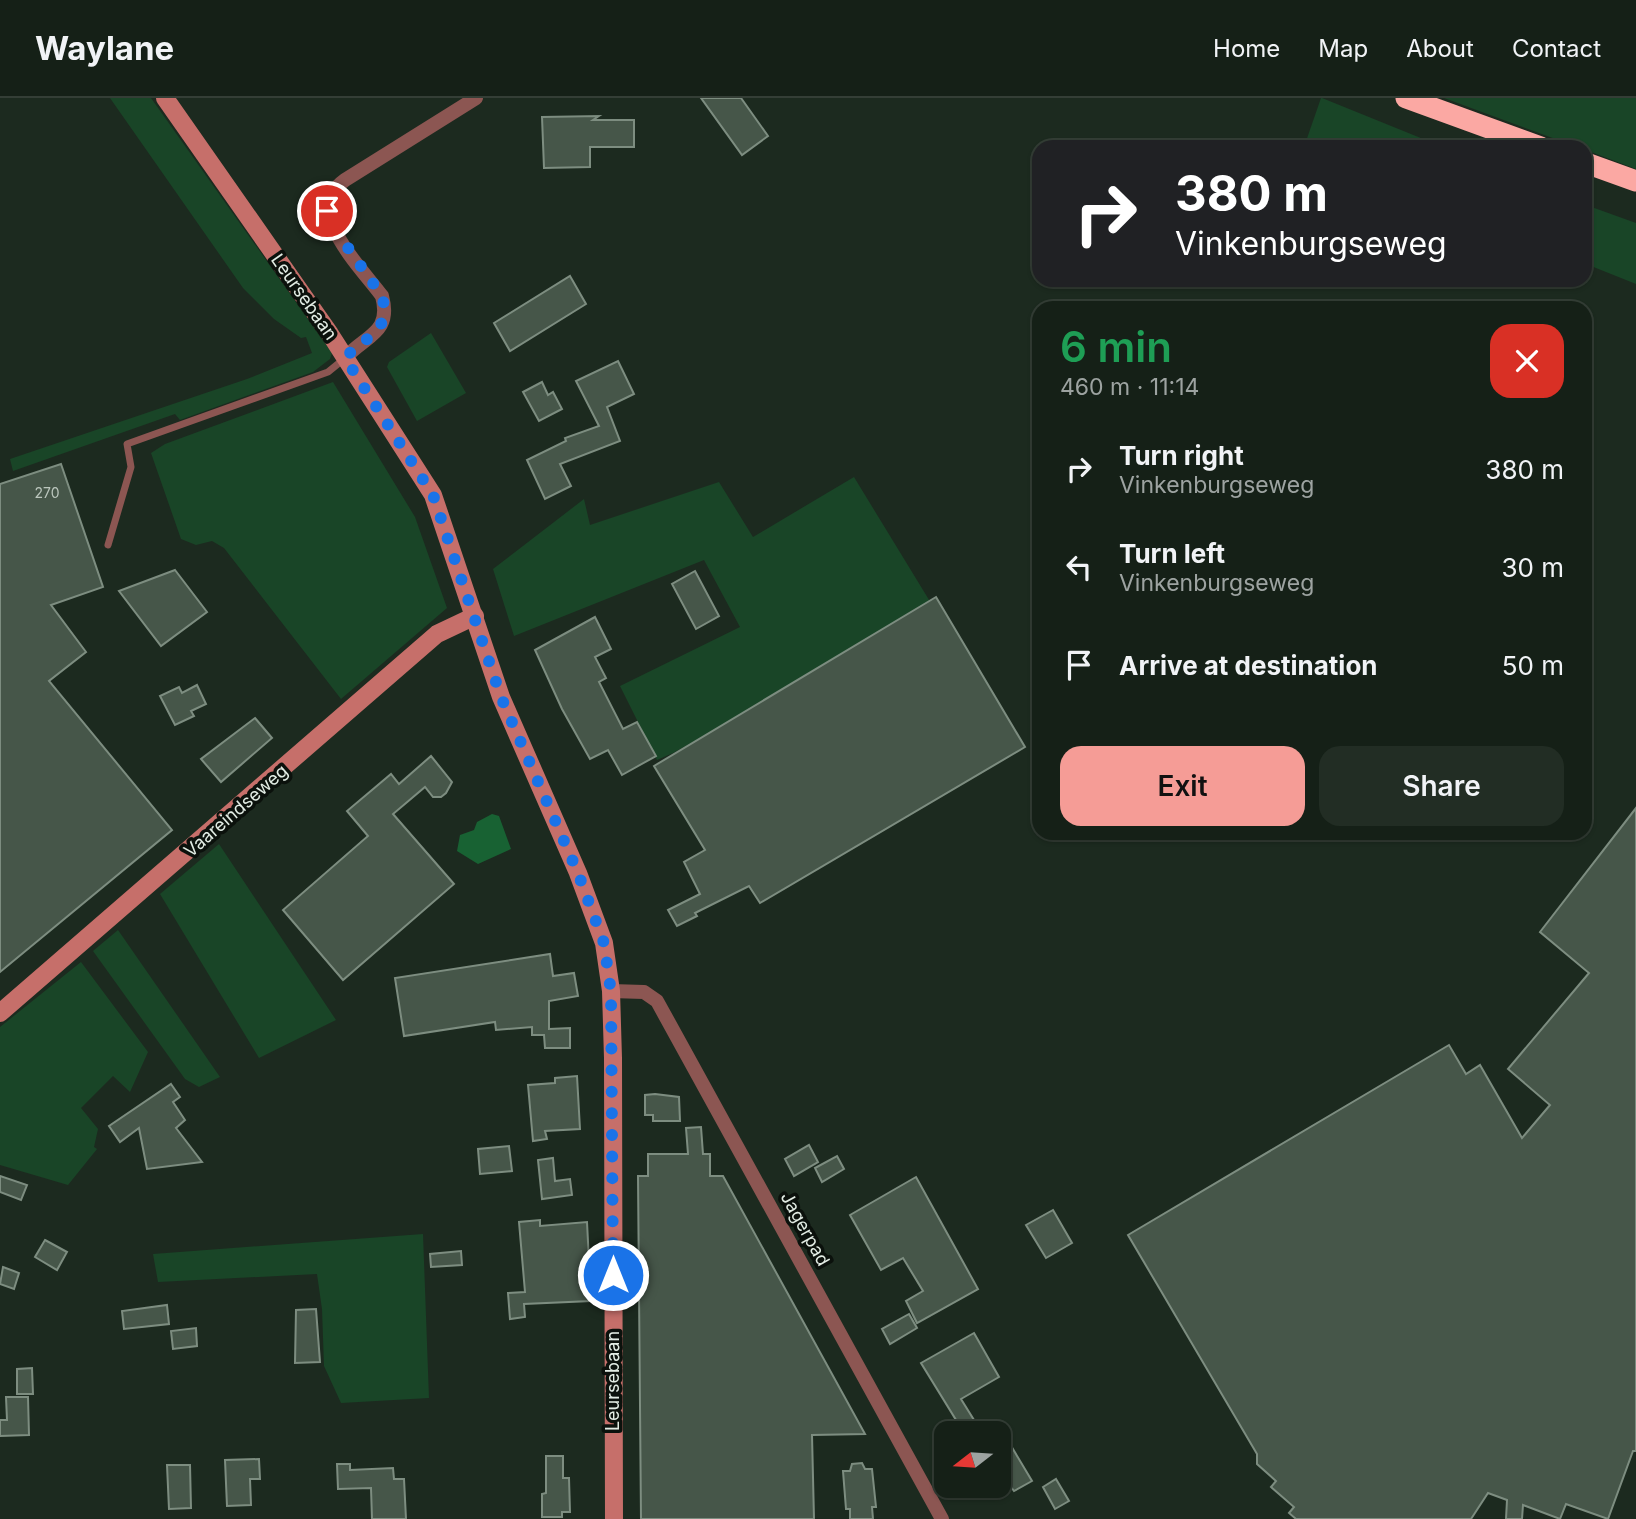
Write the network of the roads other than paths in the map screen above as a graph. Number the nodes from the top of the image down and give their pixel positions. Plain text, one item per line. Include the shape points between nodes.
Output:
1 (165, 98) edge
2 (476, 98) edge
3 (1406, 98) edge
4 (1522, 140) edge
5 (1592, 165) edge
6 (1636, 181) edge
7 (345, 358) junction
8 (108, 545) dead end
9 (475, 616) junction
10 (611, 992) junction
11 (0, 1013) edge
12 (614, 1519) edge
13 (943, 1519) edge

1 - 7 street, Leursebaan
2 - 7 street via 331,193 329,219 382,296 386,310 377,332
3 - 4 highway
5 - 6 highway
7 - 8 lane via 328,372 127,444 131,467
7 - 9 street, Leursebaan via 433,495
9 - 10 street, Leursebaan via 501,697 604,943
9 - 11 street, Vaareindseweg via 437,634
10 - 12 street, Leursebaan
10 - 13 street, Jagerpad via 644,992 657,1001

